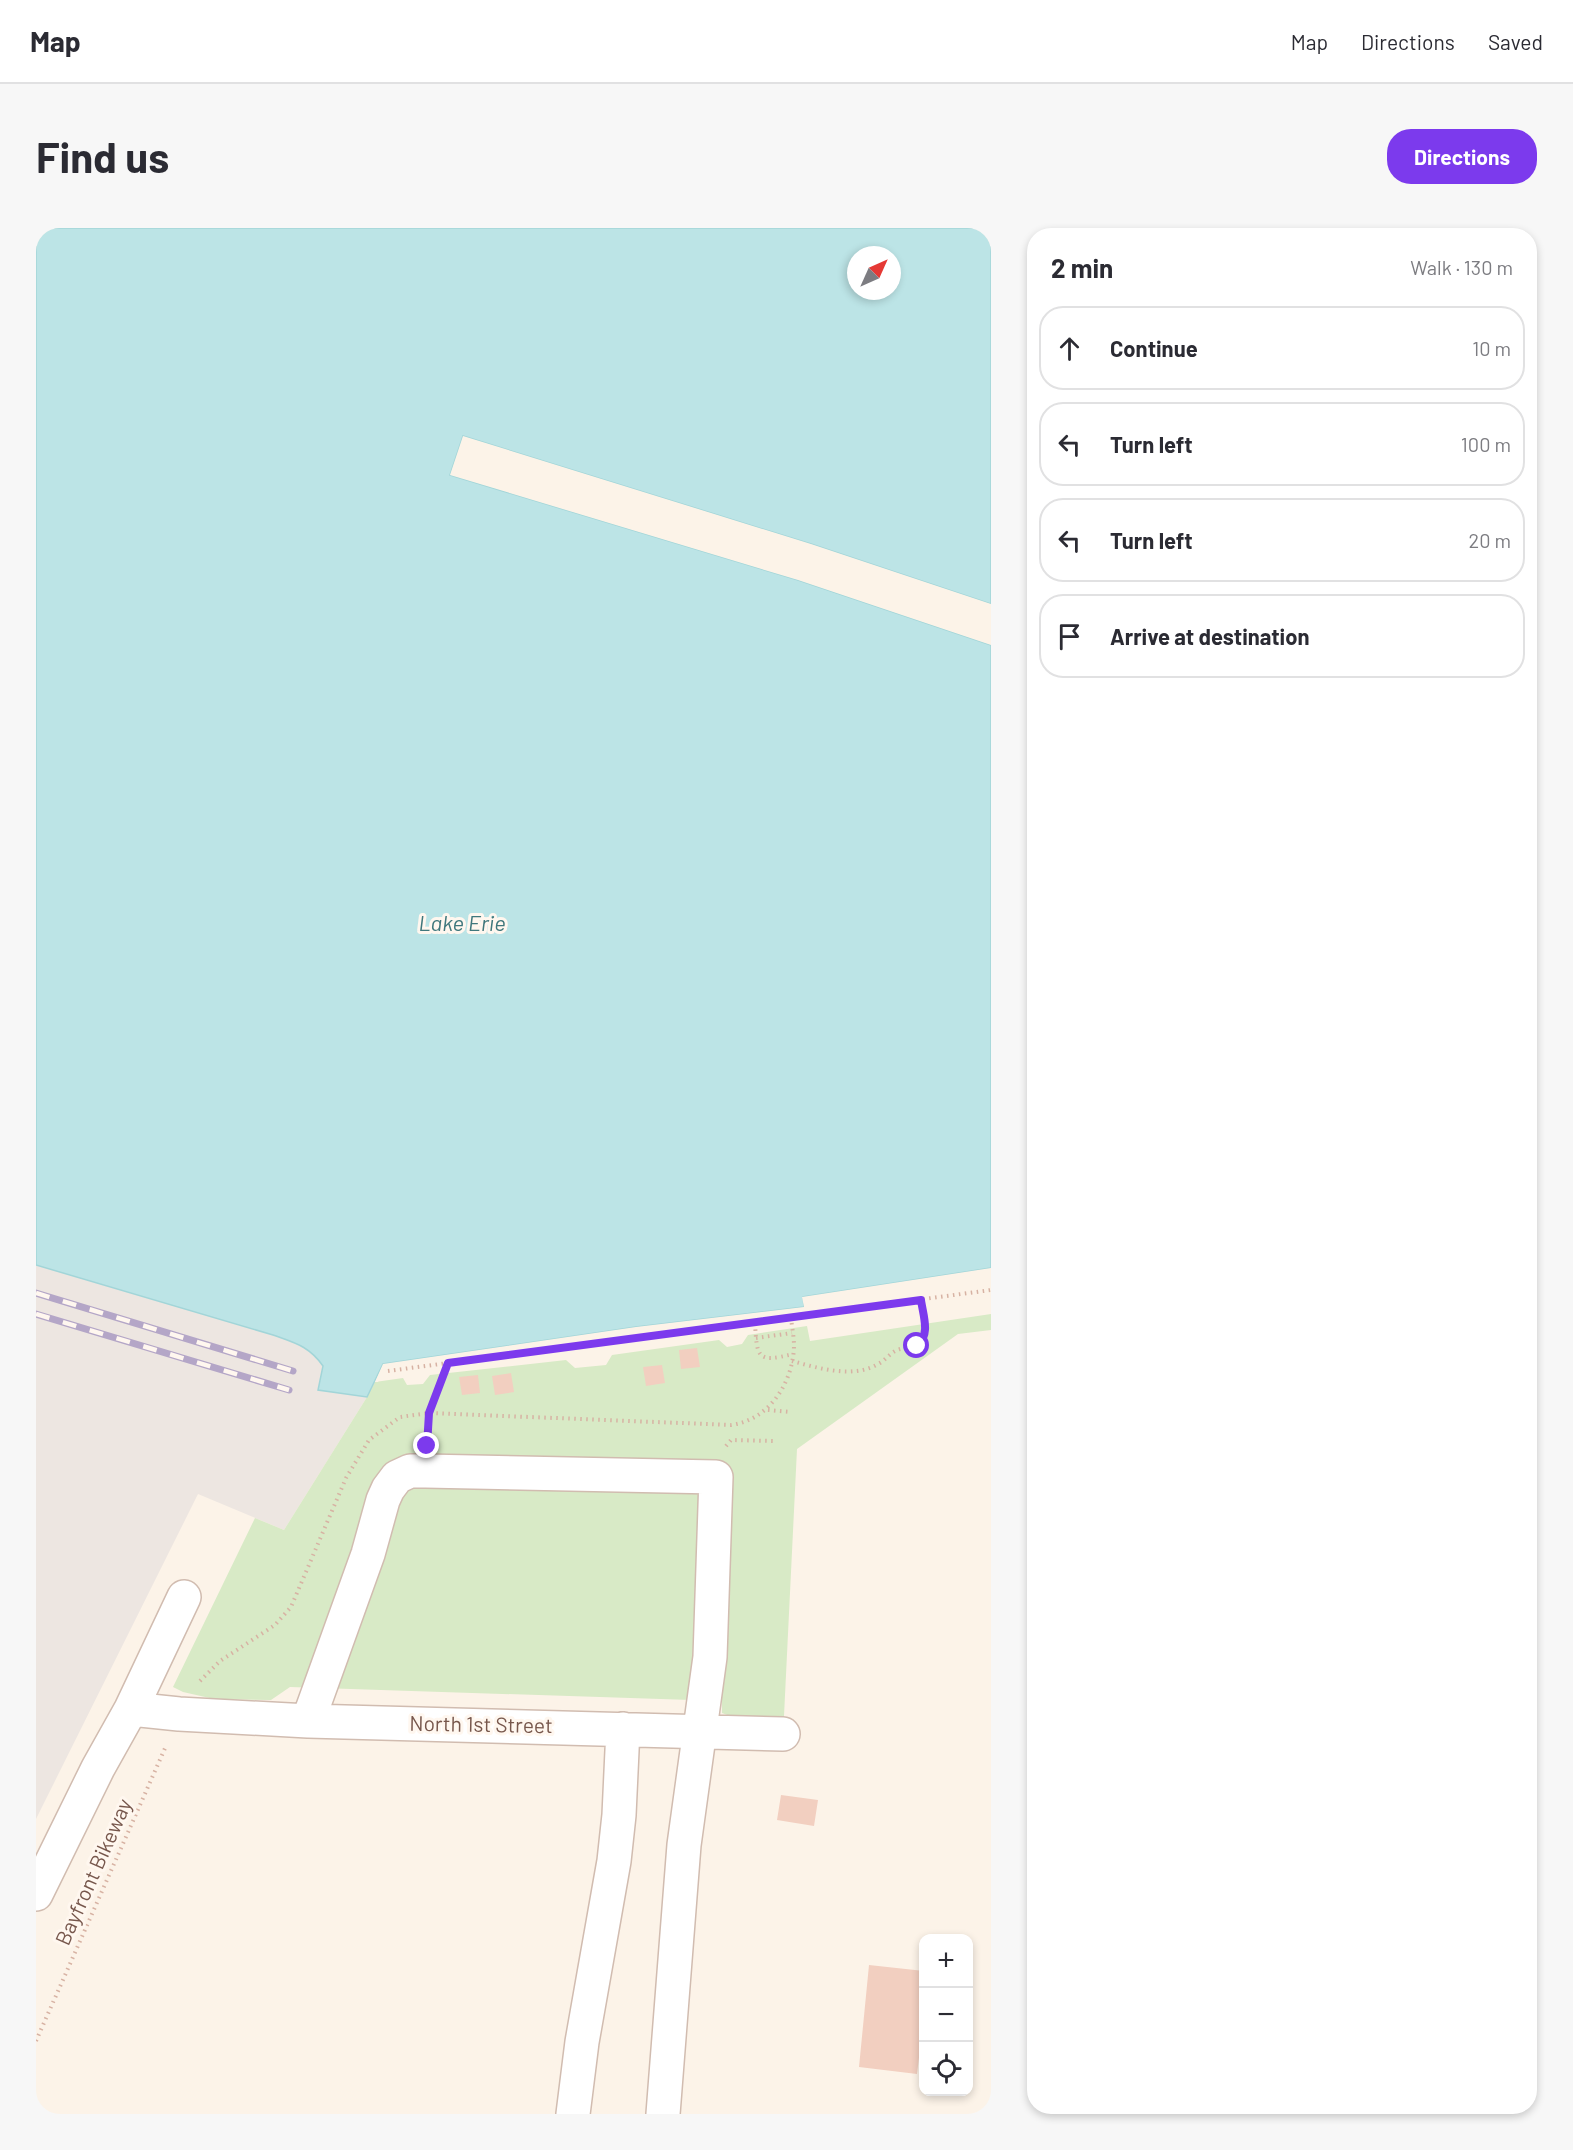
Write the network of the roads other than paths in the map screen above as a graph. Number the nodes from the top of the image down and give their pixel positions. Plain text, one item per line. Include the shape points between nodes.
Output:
1 (184, 1596) dead end
2 (131, 1709) junction
3 (308, 1721) junction
4 (623, 1729) junction
5 (699, 1732) junction
6 (783, 1734) dead end
7 (36, 1894) edge
8 (573, 2114) edge
9 (663, 2114) edge

1 - 2 street
2 - 3 street, North 1st Street
2 - 7 street
3 - 4 street, North 1st Street
3 - 5 street via 368,1554 383,1500 397,1477 410,1471 425,1471 716,1478 710,1657
4 - 5 street, North 1st Street
4 - 8 street via 614,1861
5 - 6 street, North 1st Street
5 - 9 street via 684,1845

